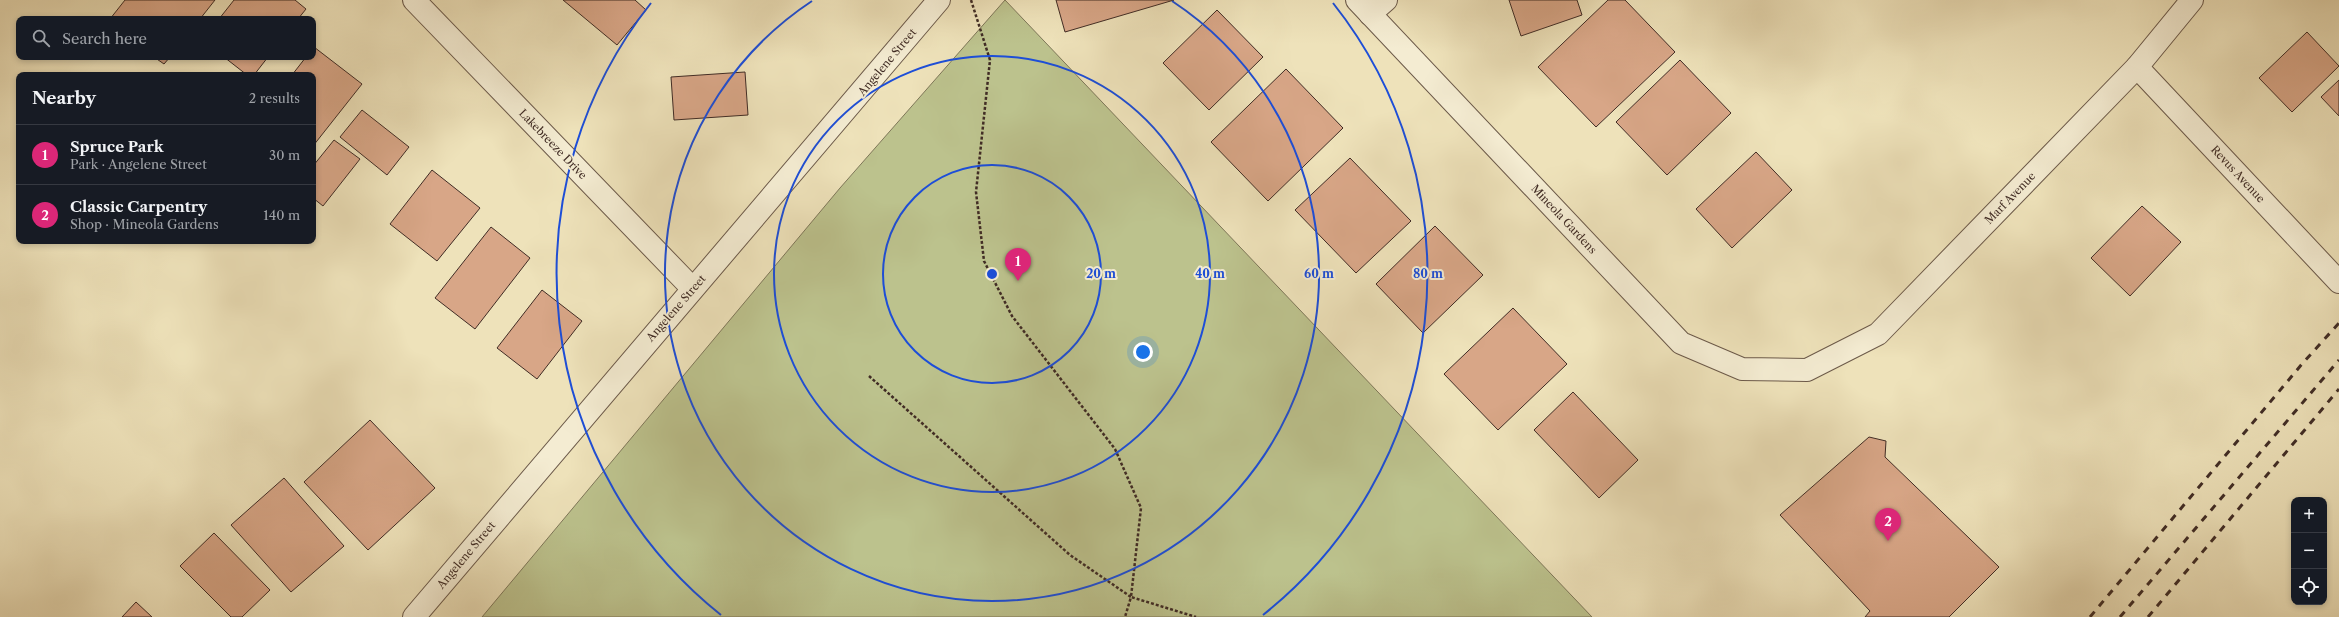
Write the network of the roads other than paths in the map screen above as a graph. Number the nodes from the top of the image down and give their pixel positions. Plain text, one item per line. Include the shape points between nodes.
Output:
1 (414, 0) edge
2 (939, 0) edge
3 (2192, 0) edge
4 (1371, 5) edge
5 (2137, 67) junction
6 (2339, 282) edge
7 (692, 288) junction
8 (1807, 370) joint
9 (414, 617) edge

1 - 7 street, Lakebreeze Drive
2 - 7 street, Angelene Street
3 - 5 street, Marf Avenue
4 - 8 street, Mineola Gardens via 1681,344 1742,369
5 - 6 street, Revus Avenue
5 - 8 street, Marf Avenue via 1878,334
7 - 9 street, Angelene Street

